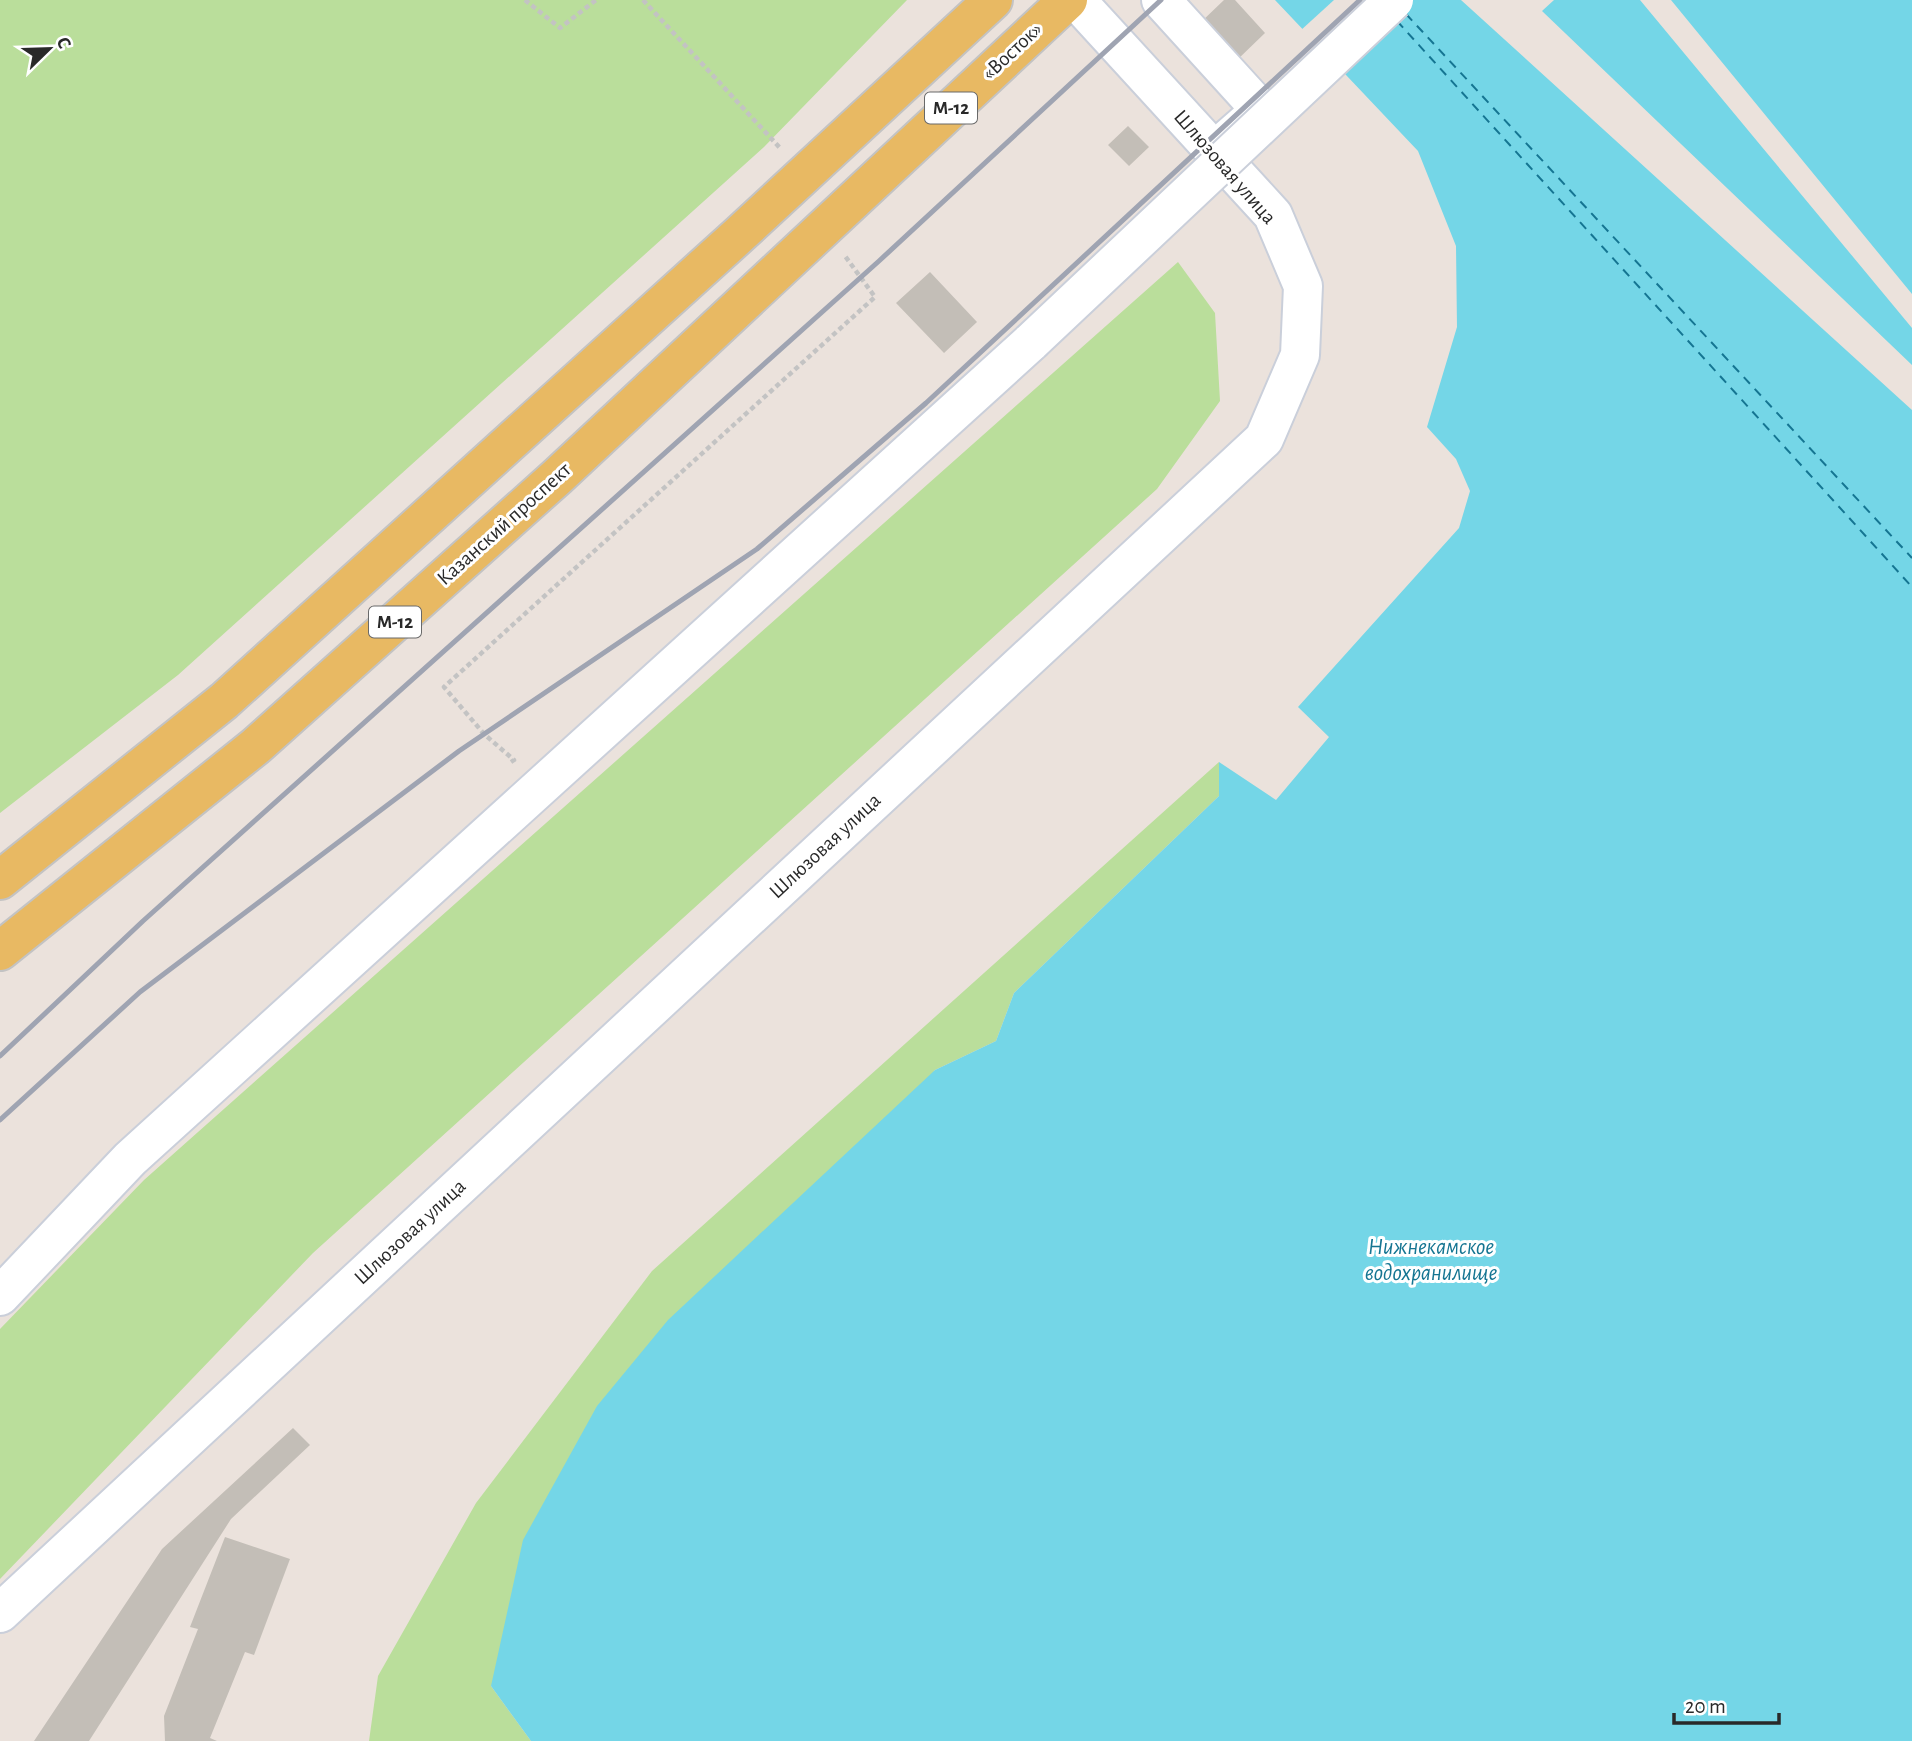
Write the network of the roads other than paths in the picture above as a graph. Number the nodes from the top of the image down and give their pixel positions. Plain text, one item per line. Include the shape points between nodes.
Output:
1 (993, 0) edge
2 (1068, 0) edge
3 (1076, 0) edge
4 (1161, 0) edge
5 (1394, 0) edge
6 (1214, 152) junction
7 (829, 221) joint
8 (0, 880) edge
9 (0, 951) edge
10 (0, 1296) edge
11 (0, 1613) edge

1 - 8 main road, М-12 via 793,162 223,701
2 - 7 main road, «Восток» / М-12
3 - 6 street, Шлюзовая улица
4 - 6 street via 1261,110
5 - 10 street, bridge via 1031,342 130,1159
6 - 11 street, Шлюзовая улица via 1273,215 1303,286 1300,355 1264,439
7 - 9 main road, Казанский проспект / М-12 via 557,477 256,746

